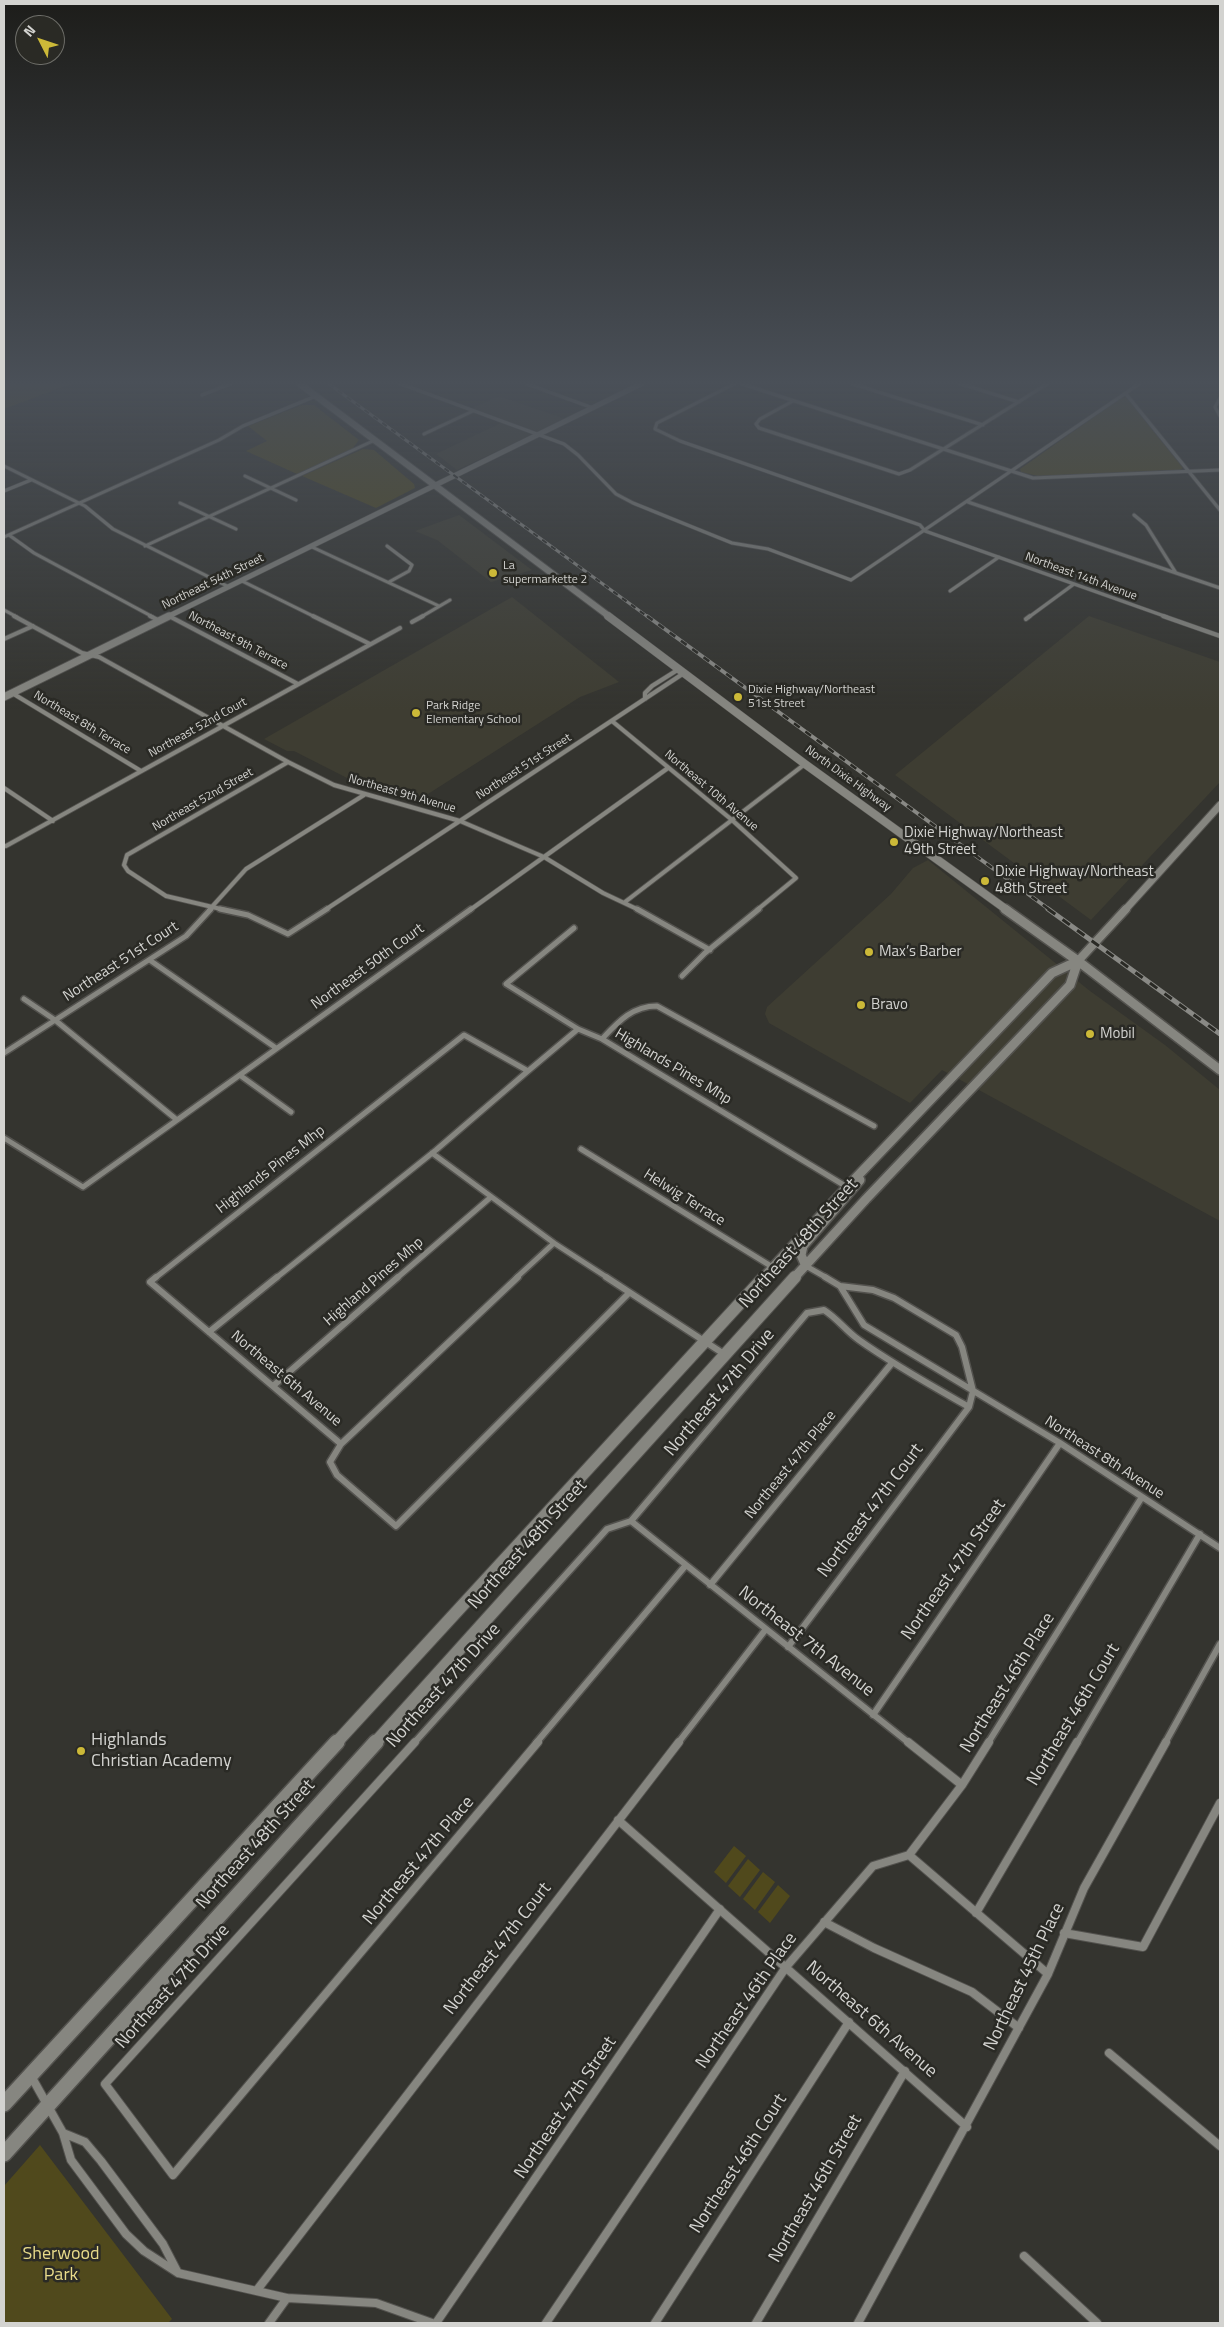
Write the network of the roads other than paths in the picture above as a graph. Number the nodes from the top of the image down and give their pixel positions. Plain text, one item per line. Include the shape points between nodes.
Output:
1 (58, 493) edge
2 (99, 493) edge
3 (261, 493) edge
4 (281, 493) edge
5 (420, 493) edge
6 (445, 493) edge
7 (615, 493) edge
8 (827, 493) edge
9 (982, 493) edge
10 (1207, 493) edge
11 (296, 500) dead end
12 (78, 502) junction
13 (968, 502) junction
14 (180, 503) dead end
15 (1220, 510) edge
16 (1134, 515) dead end
17 (210, 516) junction
18 (236, 529) dead end
19 (926, 531) junction
20 (9, 535) junction
21 (4, 537) edge
22 (145, 546) junction
23 (312, 546) junction
24 (388, 546) dead end
25 (999, 557) junction
26 (1176, 573) junction
27 (242, 581) junction
28 (389, 582) junction
29 (1074, 584) junction
30 (229, 587) junction
31 (1220, 588) edge
32 (950, 591) dead end
33 (450, 600) dead end
34 (439, 606) junction
35 (4, 610) edge
36 (169, 616) junction
37 (1026, 619) dead end
38 (160, 620) junction
39 (412, 622) dead end
40 (32, 626) junction
41 (400, 628) dead end
42 (1220, 636) edge
43 (4, 639) edge
44 (370, 644) junction
45 (91, 654) junction
46 (682, 671) junction
47 (298, 684) junction
48 (12, 693) junction
49 (4, 697) edge
50 (645, 699) junction
51 (612, 720) junction
52 (223, 726) junction
53 (288, 762) junction
54 (805, 764) junction
55 (668, 768) junction
56 (142, 771) junction
57 (4, 788) edge
58 (364, 795) junction
59 (1220, 806) edge
60 (732, 820) junction
61 (53, 821) junction
62 (460, 821) junction
63 (6, 846) dead end
64 (544, 857) junction
65 (625, 902) junction
66 (212, 908) junction
67 (574, 928) dead end
68 (710, 950) junction
69 (151, 961) junction
70 (1078, 961) junction
71 (682, 976) dead end
72 (24, 999) dead end
73 (55, 1020) junction
74 (578, 1029) junction
75 (602, 1039) junction
76 (276, 1048) junction
77 (4, 1053) edge
78 (1220, 1070) edge
79 (528, 1071) junction
80 (241, 1076) junction
81 (291, 1112) dead end
82 (177, 1120) junction
83 (874, 1126) dead end
84 (4, 1138) edge
85 (581, 1148) dead end
86 (432, 1153) junction
87 (865, 1169) junction
88 (847, 1187) junction
89 (492, 1197) junction
90 (554, 1243) junction
91 (806, 1266) junction
92 (774, 1268) junction
93 (150, 1282) joint
94 (840, 1286) junction
95 (629, 1293) junction
96 (209, 1332) junction
97 (705, 1342) junction
98 (726, 1355) junction
99 (892, 1363) junction
100 (273, 1386) junction
101 (973, 1391) junction
102 (969, 1407) junction
103 (341, 1444) junction
104 (1060, 1444) junction
105 (1142, 1497) junction
106 (631, 1521) junction
107 (1200, 1534) junction
108 (1220, 1548) edge
109 (686, 1565) junction
110 (710, 1585) junction
111 (766, 1629) junction
112 (1220, 1644) edge
113 (788, 1647) junction
114 (873, 1714) junction
115 (962, 1785) junction
116 (1220, 1803) edge
117 (618, 1820) junction
118 (909, 1855) junction
119 (720, 1909) junction
120 (976, 1913) junction
121 (824, 1922) junction
122 (1064, 1933) junction
123 (786, 1967) junction
124 (1048, 1974) junction
125 (849, 2022) junction
126 (1019, 2028) junction
127 (1109, 2053) dead end
128 (905, 2071) junction
129 (30, 2075) junction
130 (4, 2104) edge
131 (47, 2105) junction
132 (967, 2127) junction
133 (63, 2133) junction
134 (1220, 2146) edge
135 (4, 2154) edge
136 (173, 2175) joint
137 (1024, 2256) dead end
138 (178, 2273) junction
139 (257, 2290) junction
140 (288, 2298) junction
141 (269, 2323) edge
142 (434, 2323) edge
143 (546, 2323) edge
144 (655, 2323) edge
145 (756, 2323) edge
146 (858, 2323) edge
147 (1097, 2323) edge

1 - 12 street
2 - 12 street
3 - 17 street
4 - 11 street
5 - 23 street, Northeast 54th Street
6 - 46 main road, North Dixie Highway
7 - 19 street via 732,543 768,549 851,580
8 - 19 street, Northeast 14th Avenue via 920,525
9 - 13 street
10 - 15 street
12 - 20 street
12 - 22 street via 113,529
13 - 19 street
13 - 26 street
14 - 17 street
16 - 26 street via 1146,524
17 - 18 street
17 - 22 street
19 - 25 street, Northeast 14th Avenue
20 - 21 street
20 - 38 street via 34,553
22 - 30 street
23 - 27 street, Northeast 54th Street
23 - 28 street
24 - 28 street via 412,565 409,571
25 - 29 street, Northeast 14th Avenue
25 - 32 street
26 - 31 street
27 - 30 street, Northeast 54th Street
27 - 44 street
28 - 34 street
29 - 37 street
29 - 42 street, Northeast 14th Avenue
30 - 36 street, Northeast 54th Street
33 - 34 street
34 - 39 street
35 - 40 street, Northeast 9th Avenue
36 - 38 street, Northeast 54th Street
36 - 47 street, Northeast 9th Terrace
38 - 45 street, Northeast 54th Street
40 - 43 street
40 - 45 street, Northeast 9th Avenue via 82,653
41 - 44 street, Northeast 52nd Court
44 - 47 street, Northeast 52nd Court
45 - 48 street
45 - 52 street, Northeast 9th Avenue
46 - 50 street, Northeast 51st Street
46 - 50 street, Northeast 51st Street via 652,686 645,693
46 - 54 main road, North Dixie Highway
47 - 52 street, Northeast 52nd Court
48 - 49 street
48 - 56 street, Northeast 8th Terrace
50 - 51 street, Northeast 51st Street
51 - 55 street, Northeast 10th Avenue
51 - 62 street, Northeast 51st Street
52 - 53 street, Northeast 9th Avenue
52 - 56 street, Northeast 52nd Court
53 - 58 street, Northeast 9th Avenue via 334,785
53 - 66 street, Northeast 52nd Street via 128,855 124,865 128,871 166,896
54 - 60 street
54 - 70 main road, North Dixie Highway
55 - 60 street, Northeast 10th Avenue
55 - 64 street, Northeast 50th Court
56 - 61 street, Northeast 52nd Court
57 - 61 street
58 - 62 street, Northeast 9th Avenue
58 - 66 street, Northeast 51st Court via 246,869
59 - 70 street, Northeast 48th Street
60 - 65 street
60 - 68 street, Northeast 10th Avenue via 796,878
61 - 63 street, Northeast 52nd Court
62 - 64 street, Northeast 9th Avenue
62 - 66 street, Northeast 51st Street via 288,934 248,915
64 - 65 street, Northeast 9th Avenue via 603,893
64 - 76 street, Northeast 50th Court
65 - 68 street, Northeast 9th Avenue
66 - 69 street, Northeast 51st Court via 186,936
67 - 74 street via 506,984
68 - 71 street
69 - 73 street, Northeast 51st Court
69 - 76 street
70 - 78 main road, North Dixie Highway
70 - 87 main road, Northeast 48th Street via 1052,973
70 - 91 main road, Northeast 48th Street via 1070,985
72 - 73 street
73 - 77 street, Northeast 51st Court
73 - 82 street
74 - 75 street
74 - 79 street
75 - 83 street, Highlands Pines Mhp via 637,1008 657,1006
75 - 88 street, Highlands Pines Mhp
76 - 80 street, Northeast 50th Court
79 - 86 street
79 - 93 street, Highlands Pines Mhp via 464,1036
80 - 81 street
80 - 82 street, Northeast 50th Court
82 - 84 street, Northeast 50th Court via 83,1187
85 - 92 street, Helwig Terrace
86 - 89 street
86 - 96 street
87 - 88 main road, Northeast 48th Street
87 - 91 main road via 856,1187 803,1246 801,1255
88 - 92 main road, Northeast 48th Street
89 - 90 street
89 - 100 street, Highland Pines Mhp
90 - 95 street
90 - 103 street
91 - 94 street, Northeast 8th Avenue
91 - 98 main road, Northeast 48th Street
92 - 97 main road, Northeast 48th Street
93 - 96 street, Northeast 6th Avenue
94 - 101 street, Northeast 8th Avenue via 864,1326
94 - 101 street, Northeast 8th Avenue via 873,1290 894,1298 956,1335
95 - 97 street
95 - 103 street, Northeast 6th Avenue via 396,1526 337,1475 330,1462
96 - 100 street, Northeast 6th Avenue
97 - 98 street
97 - 129 main road, Northeast 48th Street
98 - 131 main road, Northeast 48th Street
99 - 102 street
99 - 106 street, Northeast 47th Drive via 824,1310 807,1313
99 - 110 street, Northeast 47th Place
100 - 103 street, Northeast 6th Avenue
101 - 102 street, Northeast 47th Court
101 - 104 street, Northeast 8th Avenue
102 - 113 street, Northeast 47th Court
104 - 105 street, Northeast 8th Avenue
104 - 114 street, Northeast 47th Street
105 - 107 street, Northeast 8th Avenue
105 - 115 street, Northeast 46th Place
106 - 109 street, Northeast 7th Avenue
106 - 136 street, Northeast 47th Drive via 607,1529 105,2084
107 - 108 street, Northeast 8th Avenue
107 - 120 street, Northeast 46th Court
109 - 110 street, Northeast 7th Avenue
109 - 136 street, Northeast 47th Place
110 - 111 street, Northeast 7th Avenue
111 - 113 street, Northeast 7th Avenue
111 - 117 street, Northeast 47th Court
112 - 122 street, Northeast 45th Place via 1084,1888
113 - 114 street, Northeast 7th Avenue
114 - 115 street, Northeast 7th Avenue
115 - 118 street, Northeast 46th Place
116 - 122 street via 1143,1947
117 - 119 street, Northeast 6th Avenue
117 - 139 street, Northeast 47th Court
118 - 120 street
118 - 121 street, Northeast 46th Place via 873,1866
119 - 123 street, Northeast 6th Avenue
119 - 142 street, Northeast 47th Street
120 - 124 street
121 - 123 street, Northeast 46th Place
121 - 126 street via 972,1992
122 - 124 street, Northeast 45th Place
123 - 125 street, Northeast 6th Avenue
123 - 143 street, Northeast 46th Place
124 - 126 street, Northeast 45th Place
125 - 128 street, Northeast 6th Avenue
125 - 144 street, Northeast 46th Court
126 - 132 street, Northeast 45th Place
127 - 134 street
128 - 132 street, Northeast 6th Avenue
128 - 145 street, Northeast 46th Street
129 - 130 main road, Northeast 48th Street
129 - 131 street
131 - 133 street
131 - 135 main road, Northeast 48th Street
132 - 146 street, Northeast 45th Place
133 - 138 street via 85,2142 102,2161 163,2244
133 - 138 street via 71,2160 126,2234 144,2251
137 - 147 street
138 - 139 street
139 - 140 street
140 - 141 street
140 - 142 street via 376,2303

